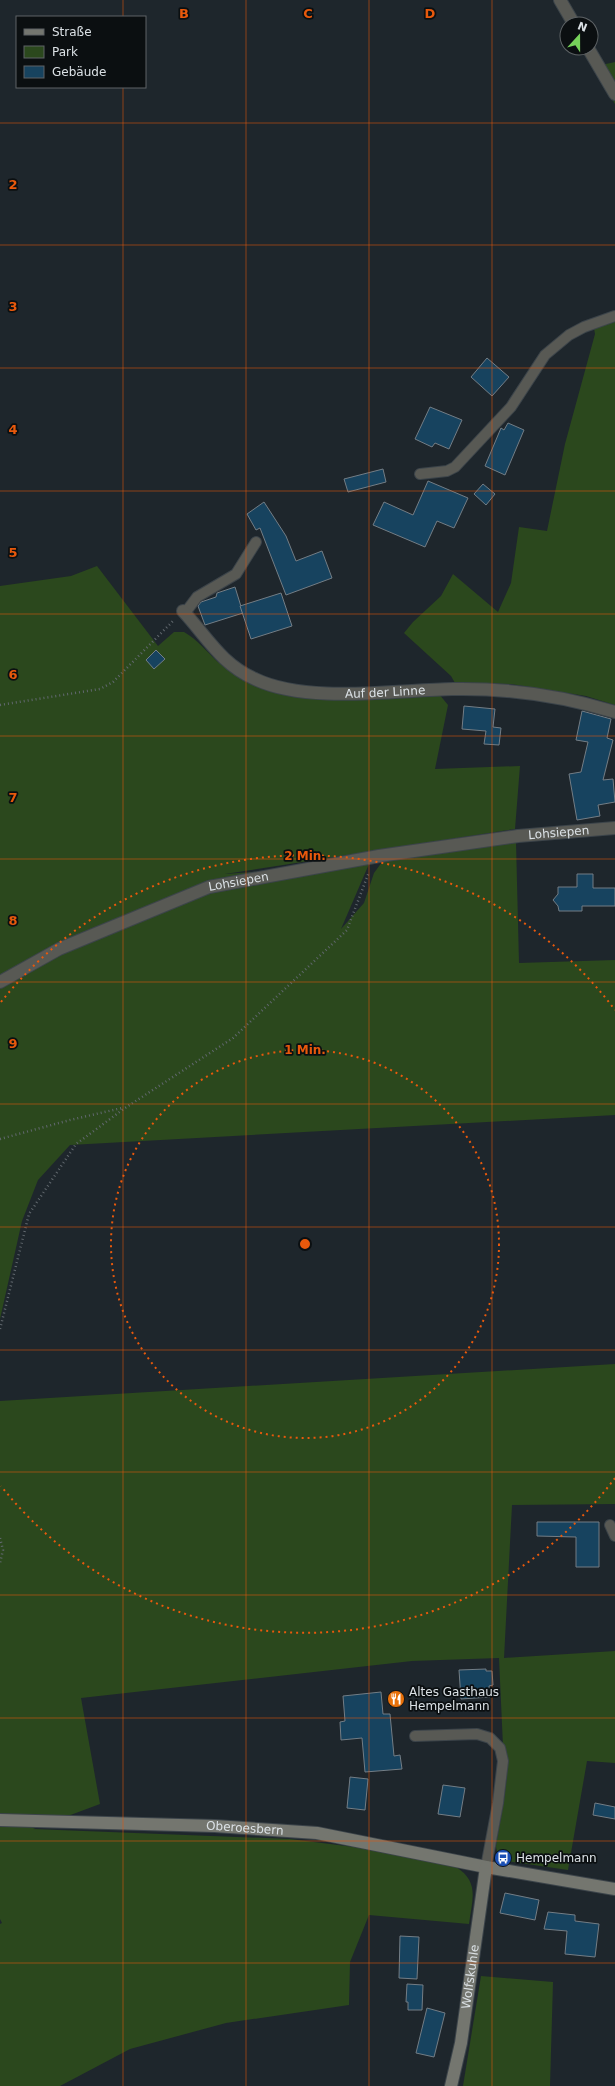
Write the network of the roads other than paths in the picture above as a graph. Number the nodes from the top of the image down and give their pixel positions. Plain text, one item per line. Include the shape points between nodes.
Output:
1 (560, 0) edge
2 (569, 16) edge
3 (593, 56) edge
4 (615, 94) edge
5 (615, 316) edge
6 (420, 474) dead end
7 (256, 542) dead end
8 (184, 612) joint
9 (615, 712) edge
10 (615, 828) edge
11 (0, 982) edge
12 (610, 1525) dead end
13 (615, 1536) edge
14 (414, 1736) dead end
15 (0, 1820) edge
16 (486, 1867) junction
17 (615, 1889) edge
18 (451, 2086) edge

1 - 2 street
3 - 4 street
5 - 6 lane via 579,330 545,355 511,407 455,467 447,471
7 - 8 lane via 236,574 197,597
8 - 9 street, Auf der Linne via 214,649 233,665 254,679 293,691 500,691 585,702
10 - 11 street, Lohsiepen via 518,836 379,856 209,887 59,949
12 - 13 lane
14 - 16 lane via 477,1734 490,1738 500,1748 503,1761
15 - 16 street, Oberoesbern via 283,1829 353,1838
16 - 17 street, Oberoesbern
16 - 18 street, Wolfskuhle via 461,2043

